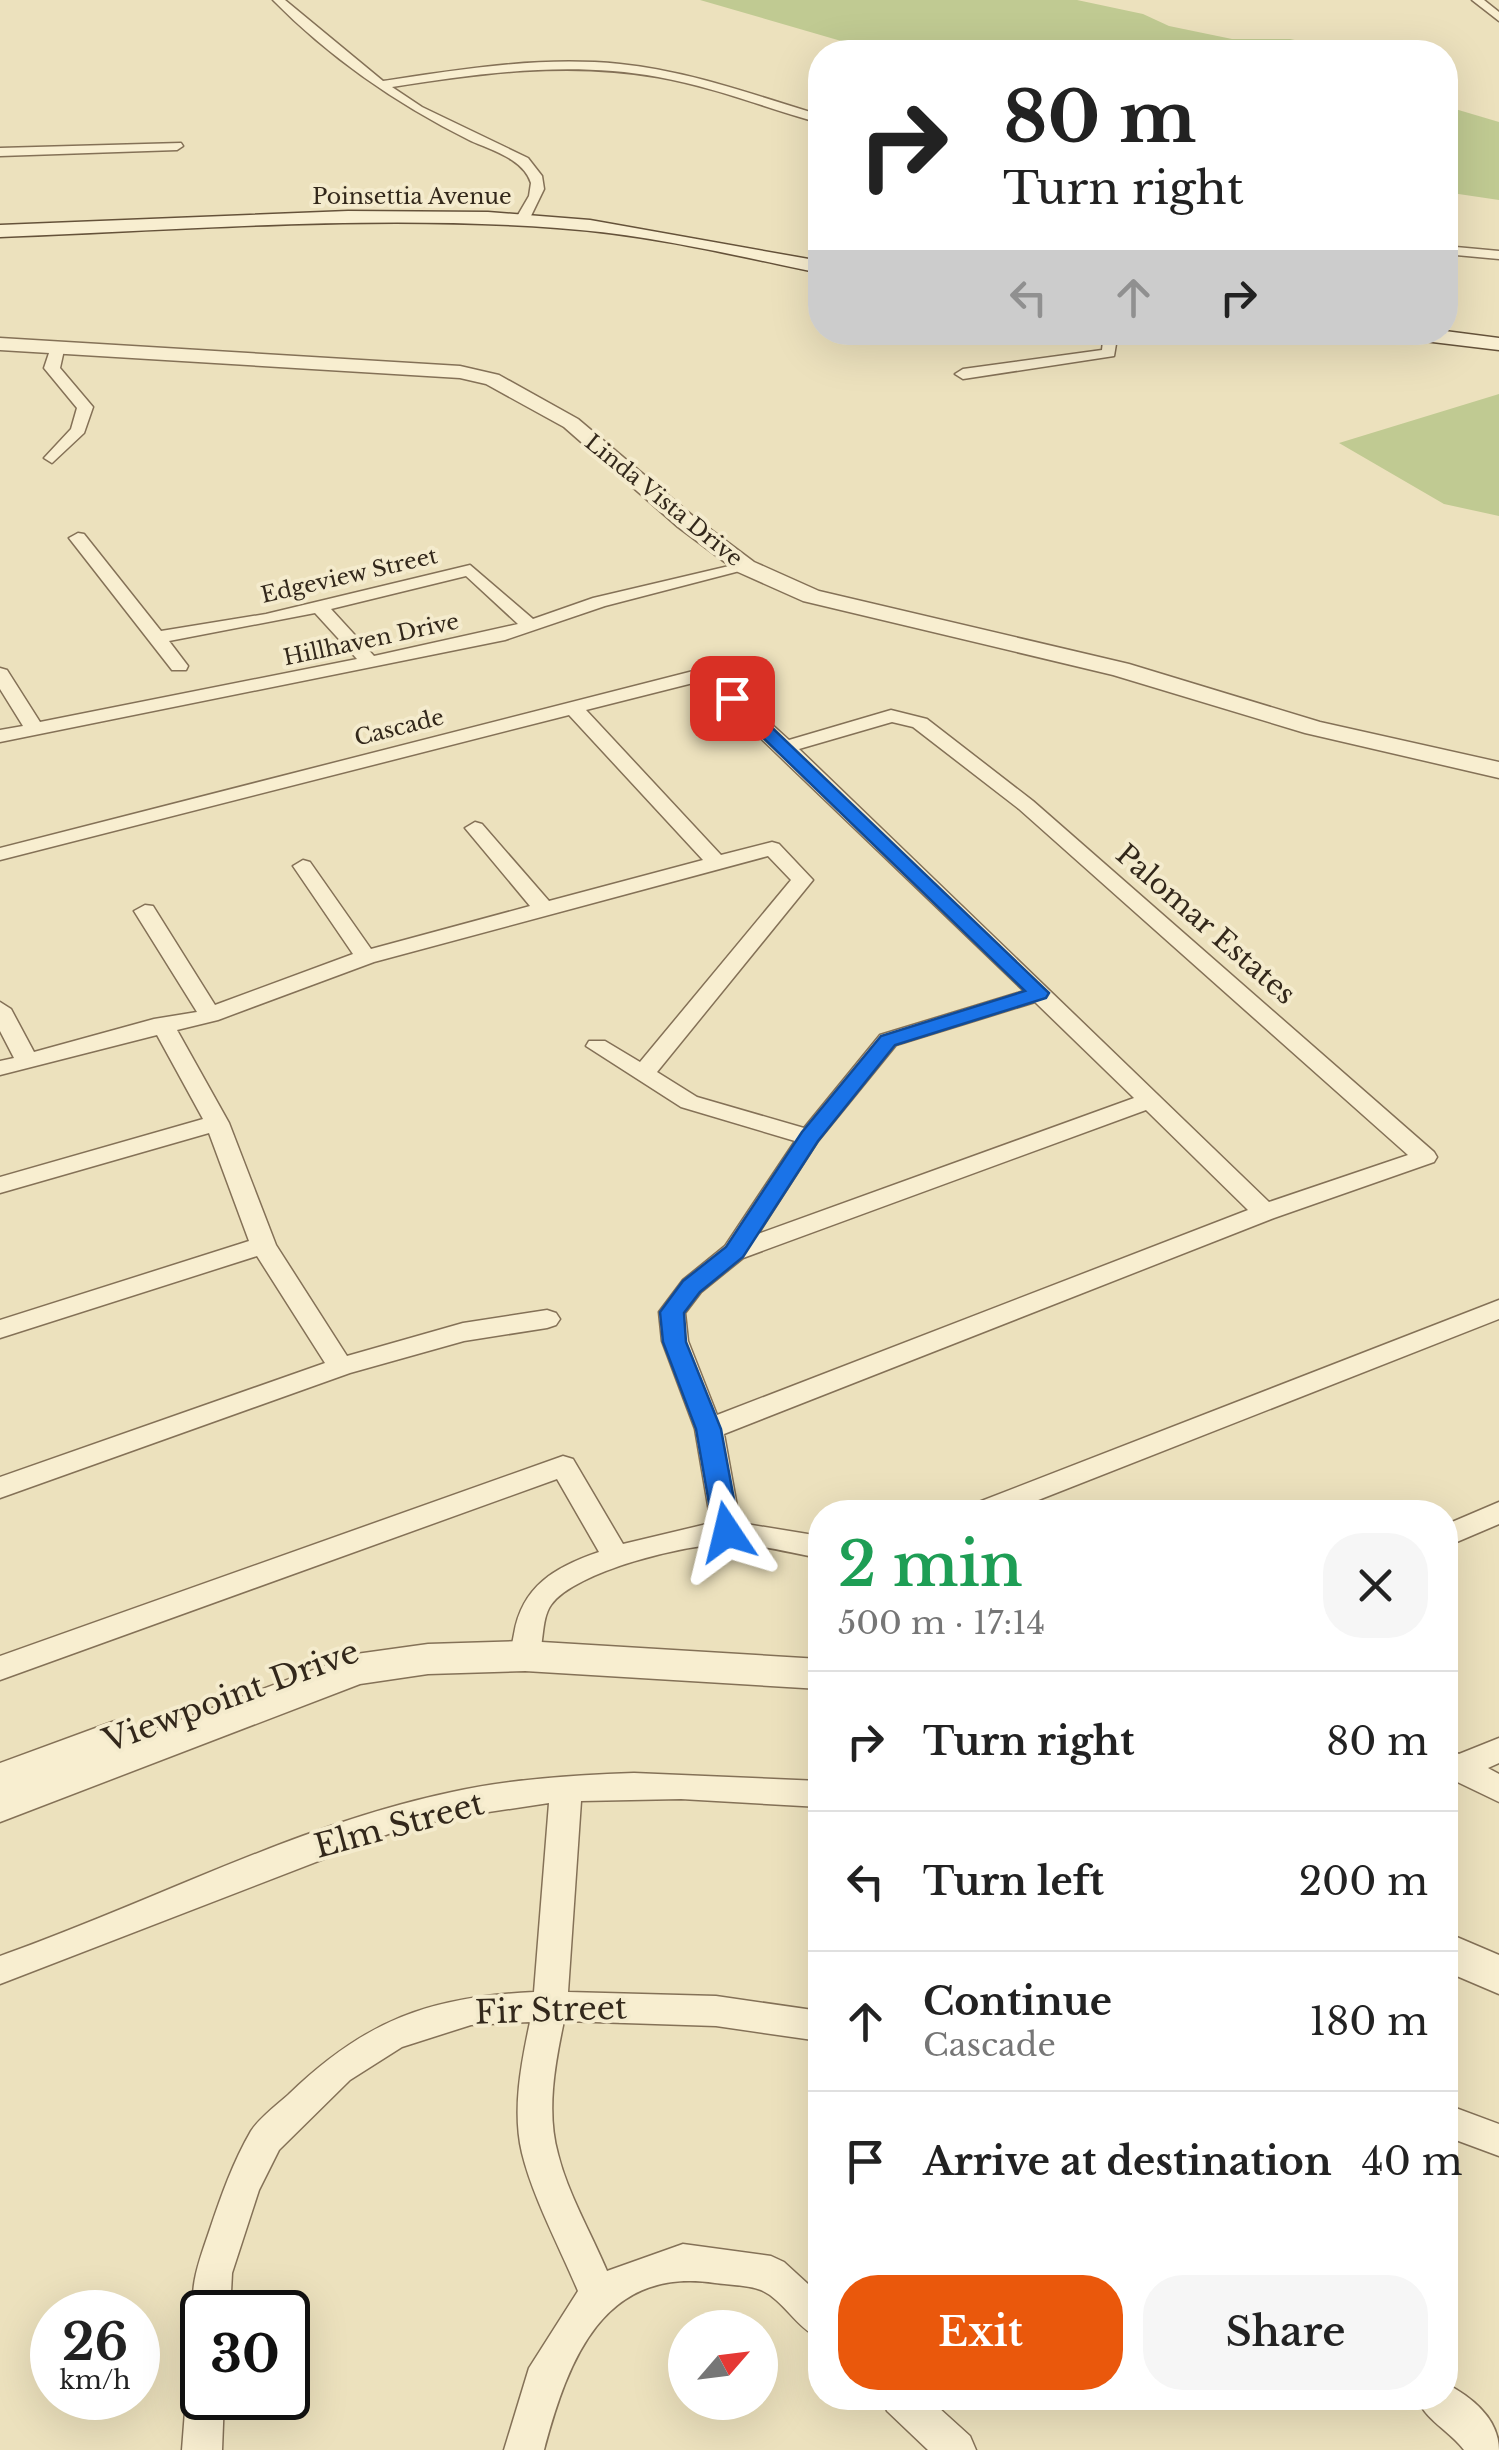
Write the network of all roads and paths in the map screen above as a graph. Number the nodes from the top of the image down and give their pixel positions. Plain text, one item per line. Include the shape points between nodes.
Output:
1 (278, 0) edge
2 (1477, 0) edge
3 (1499, 18) edge
4 (381, 85) junction
5 (808, 115) edge
6 (177, 146) dead end
7 (0, 152) edge
8 (522, 220) junction
9 (0, 232) edge
10 (1458, 251) edge
11 (1499, 254) edge
12 (808, 265) edge
13 (1458, 339) edge
14 (0, 344) edge
15 (1499, 344) edge
16 (1110, 345) edge
17 (57, 350) junction
18 (963, 374) dead end
19 (52, 458) dead end
20 (78, 538) dead end
21 (746, 567) junction
22 (319, 606) junction
23 (530, 626) junction
24 (157, 636) junction
25 (369, 661) junction
26 (179, 666) dead end
27 (0, 674) edge
28 (574, 708) junction
29 (34, 729) junction
30 (0, 736) edge
31 (785, 747) junction
32 (1499, 770) edge
33 (475, 828) dead end
34 (0, 854) edge
35 (717, 863) junction
36 (303, 866) dead end
37 (544, 909) junction
38 (145, 911) dead end
39 (366, 957) junction
40 (1039, 993) junction
41 (0, 1009) edge
42 (210, 1015) junction
43 (162, 1024) junction
44 (597, 1046) dead end
45 (27, 1061) junction
46 (0, 1068) edge
47 (642, 1075) junction
48 (1150, 1100) junction
49 (217, 1123) junction
50 (809, 1137) junction
51 (0, 1185) edge
52 (1265, 1212) junction
53 (263, 1245) junction
54 (734, 1252) junction
55 (1499, 1309) edge
56 (547, 1320) dead end
57 (0, 1329) edge
58 (341, 1367) junction
59 (708, 1429) junction
60 (0, 1488) edge
61 (1012, 1500) edge
62 (1499, 1512) edge
63 (1458, 1531) edge
64 (727, 1532) junction
65 (808, 1545) edge
66 (616, 1557) junction
67 (526, 1656) junction
68 (0, 1668) edge
69 (808, 1673) edge
70 (1499, 1750) edge
71 (1458, 1762) edge
72 (1458, 1768) edge
73 (0, 1780) edge
74 (566, 1789) junction
75 (1499, 1789) edge
76 (808, 1793) edge
77 (0, 1804) edge
78 (1458, 1957) edge
79 (0, 1970) edge
80 (1499, 1974) edge
81 (550, 2006) junction
82 (808, 2024) edge
83 (1458, 2125) edge
84 (1499, 2140) edge
85 (213, 2290) edge
86 (598, 2294) junction
87 (808, 2309) edge
88 (914, 2410) edge
89 (1452, 2410) edge
90 (204, 2420) edge
91 (202, 2450) edge
92 (524, 2450) edge
93 (956, 2450) edge
94 (1489, 2450) edge

1 - 4 street
2 - 3 street
4 - 5 street via 534,65 608,67 694,82
4 - 8 street via 534,170 538,194
6 - 7 street
8 - 9 main road, Poinsettia Avenue via 388,217
8 - 12 main road, Poinsettia Avenue via 638,232
10 - 11 street
13 - 15 main road
14 - 17 street, Linda Vista Drive
16 - 18 street via 1109,353
17 - 19 street via 52,368 85,407 85,420
17 - 21 street, Linda Vista Drive via 492,379 570,423
20 - 24 street
21 - 23 street, Hillhaven Drive
21 - 32 street, Linda Vista Drive via 845,606
22 - 23 street, Edgeview Street via 470,570
22 - 24 street, Edgeview Street
22 - 25 street
23 - 25 street, Hillhaven Drive
24 - 26 street
25 - 29 street, Hillhaven Drive
27 - 29 street
28 - 31 street, Cascade via 705,674
28 - 34 street, Cascade
28 - 35 street
29 - 30 street, Hillhaven Drive
31 - 40 street
31 - 52 street, Palomar Estates via 890,716 920,722 1026,805 1426,1157
33 - 37 street
35 - 37 street
35 - 47 street via 772,848 802,880
36 - 39 street
37 - 39 street
38 - 42 street
39 - 42 street
40 - 48 street
40 - 50 street via 888,1040
41 - 45 street
42 - 43 street
43 - 45 street
43 - 49 street
44 - 47 street
45 - 46 street
47 - 50 street via 689,1102
48 - 52 street
48 - 54 street
49 - 51 street
49 - 53 street
50 - 54 street
52 - 59 street
53 - 57 street
53 - 58 street
54 - 59 street via 672,1312 674,1342
55 - 61 street
56 - 58 street via 463,1332
58 - 60 street
59 - 64 street
62 - 63 street
64 - 65 street
64 - 66 street
66 - 67 street via 569,1574 538,1599
66 - 68 street via 563,1466
67 - 69 street, Viewpoint Drive
67 - 73 street, Viewpoint Drive via 472,1642 350,1648
67 - 77 street, Viewpoint Drive via 356,1669
70 - 71 street
72 - 75 street
74 - 76 street, Elm Street
74 - 79 street, Elm Street via 450,1805 316,1845 79,1945
74 - 81 street
78 - 80 street
81 - 82 street, Fir Street via 716,2011
81 - 85 street, Fir Street via 471,2010 392,2035 338,2069 266,2139 242,2188
81 - 86 street via 539,2059 540,2155
83 - 84 street
86 - 87 street via 683,2261 771,2274
86 - 92 street via 543,2381
88 - 93 street
89 - 94 street
90 - 91 street

